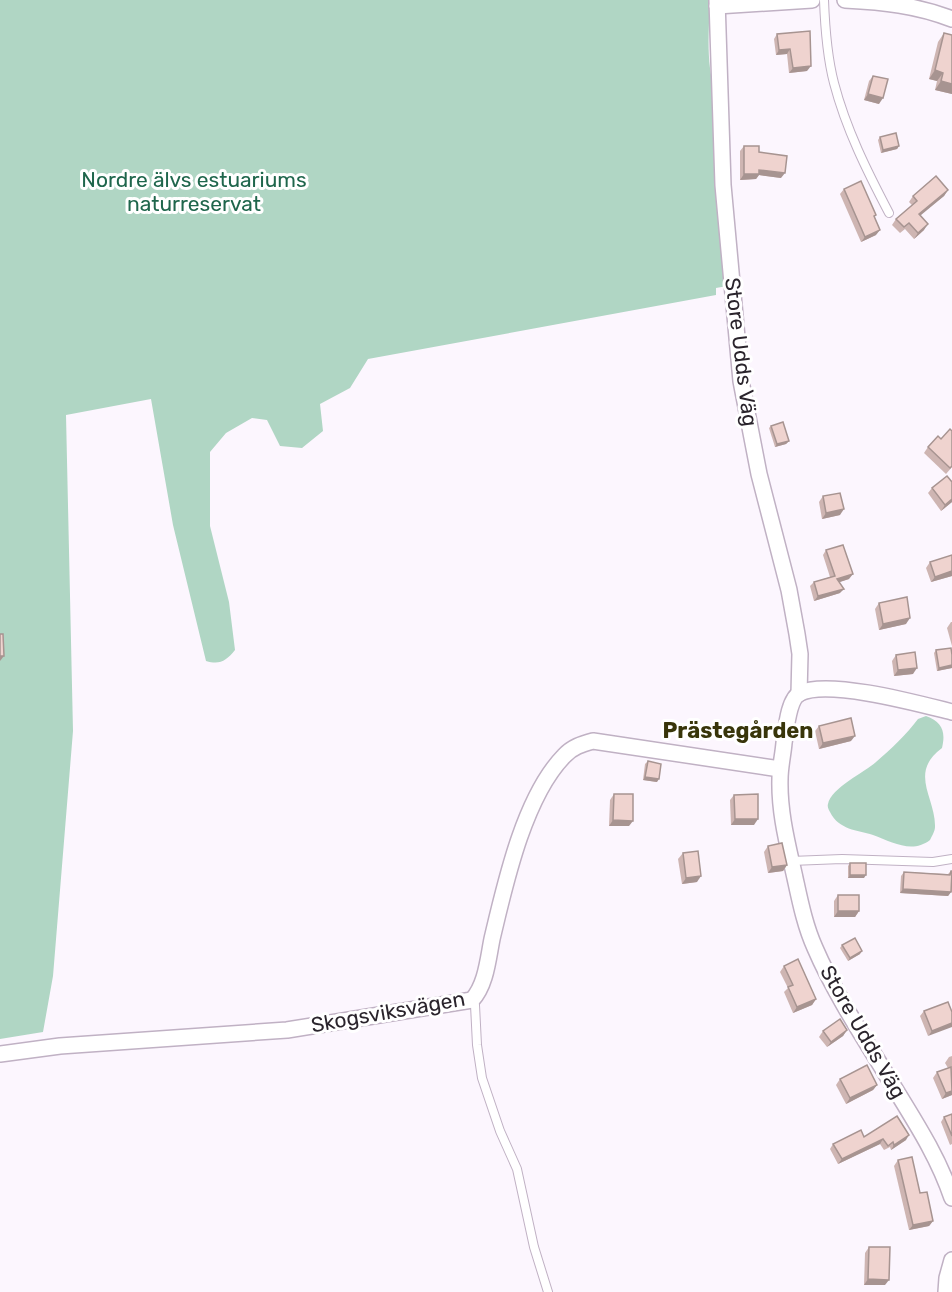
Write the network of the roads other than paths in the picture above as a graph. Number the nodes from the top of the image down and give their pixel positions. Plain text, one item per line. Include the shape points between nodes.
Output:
1 (812, 0) edge
2 (824, 0) edge
3 (844, 0) edge
4 (717, 3) edge
5 (952, 19) edge
6 (889, 213) dead end
7 (799, 694) junction
8 (952, 712) edge
9 (780, 769) junction
10 (952, 858) edge
11 (791, 861) junction
12 (472, 1000) junction
13 (0, 1054) edge
14 (952, 1198) edge
15 (952, 1260) edge
16 (548, 1292) edge
17 (946, 1292) edge

1 - 4 street, Store Udds Väg
2 - 6 lane via 834,84 860,158
3 - 5 street via 889,2
4 - 7 street, Store Udds Väg via 723,185 741,381 759,474 789,590 800,654
7 - 8 street via 815,690 849,691
7 - 9 street, Store Udds Väg via 788,716
9 - 11 street, Store Udds Väg via 782,817
9 - 12 street, Skogsviksvägen via 593,741 578,745 552,771 536,799 504,888 482,985
10 - 11 lane via 933,862
11 - 14 street, Store Udds Väg via 815,947 857,1026 929,1144
12 - 13 street, Skogsviksvägen via 287,1030
12 - 16 lane via 482,1078 518,1169
15 - 17 street

